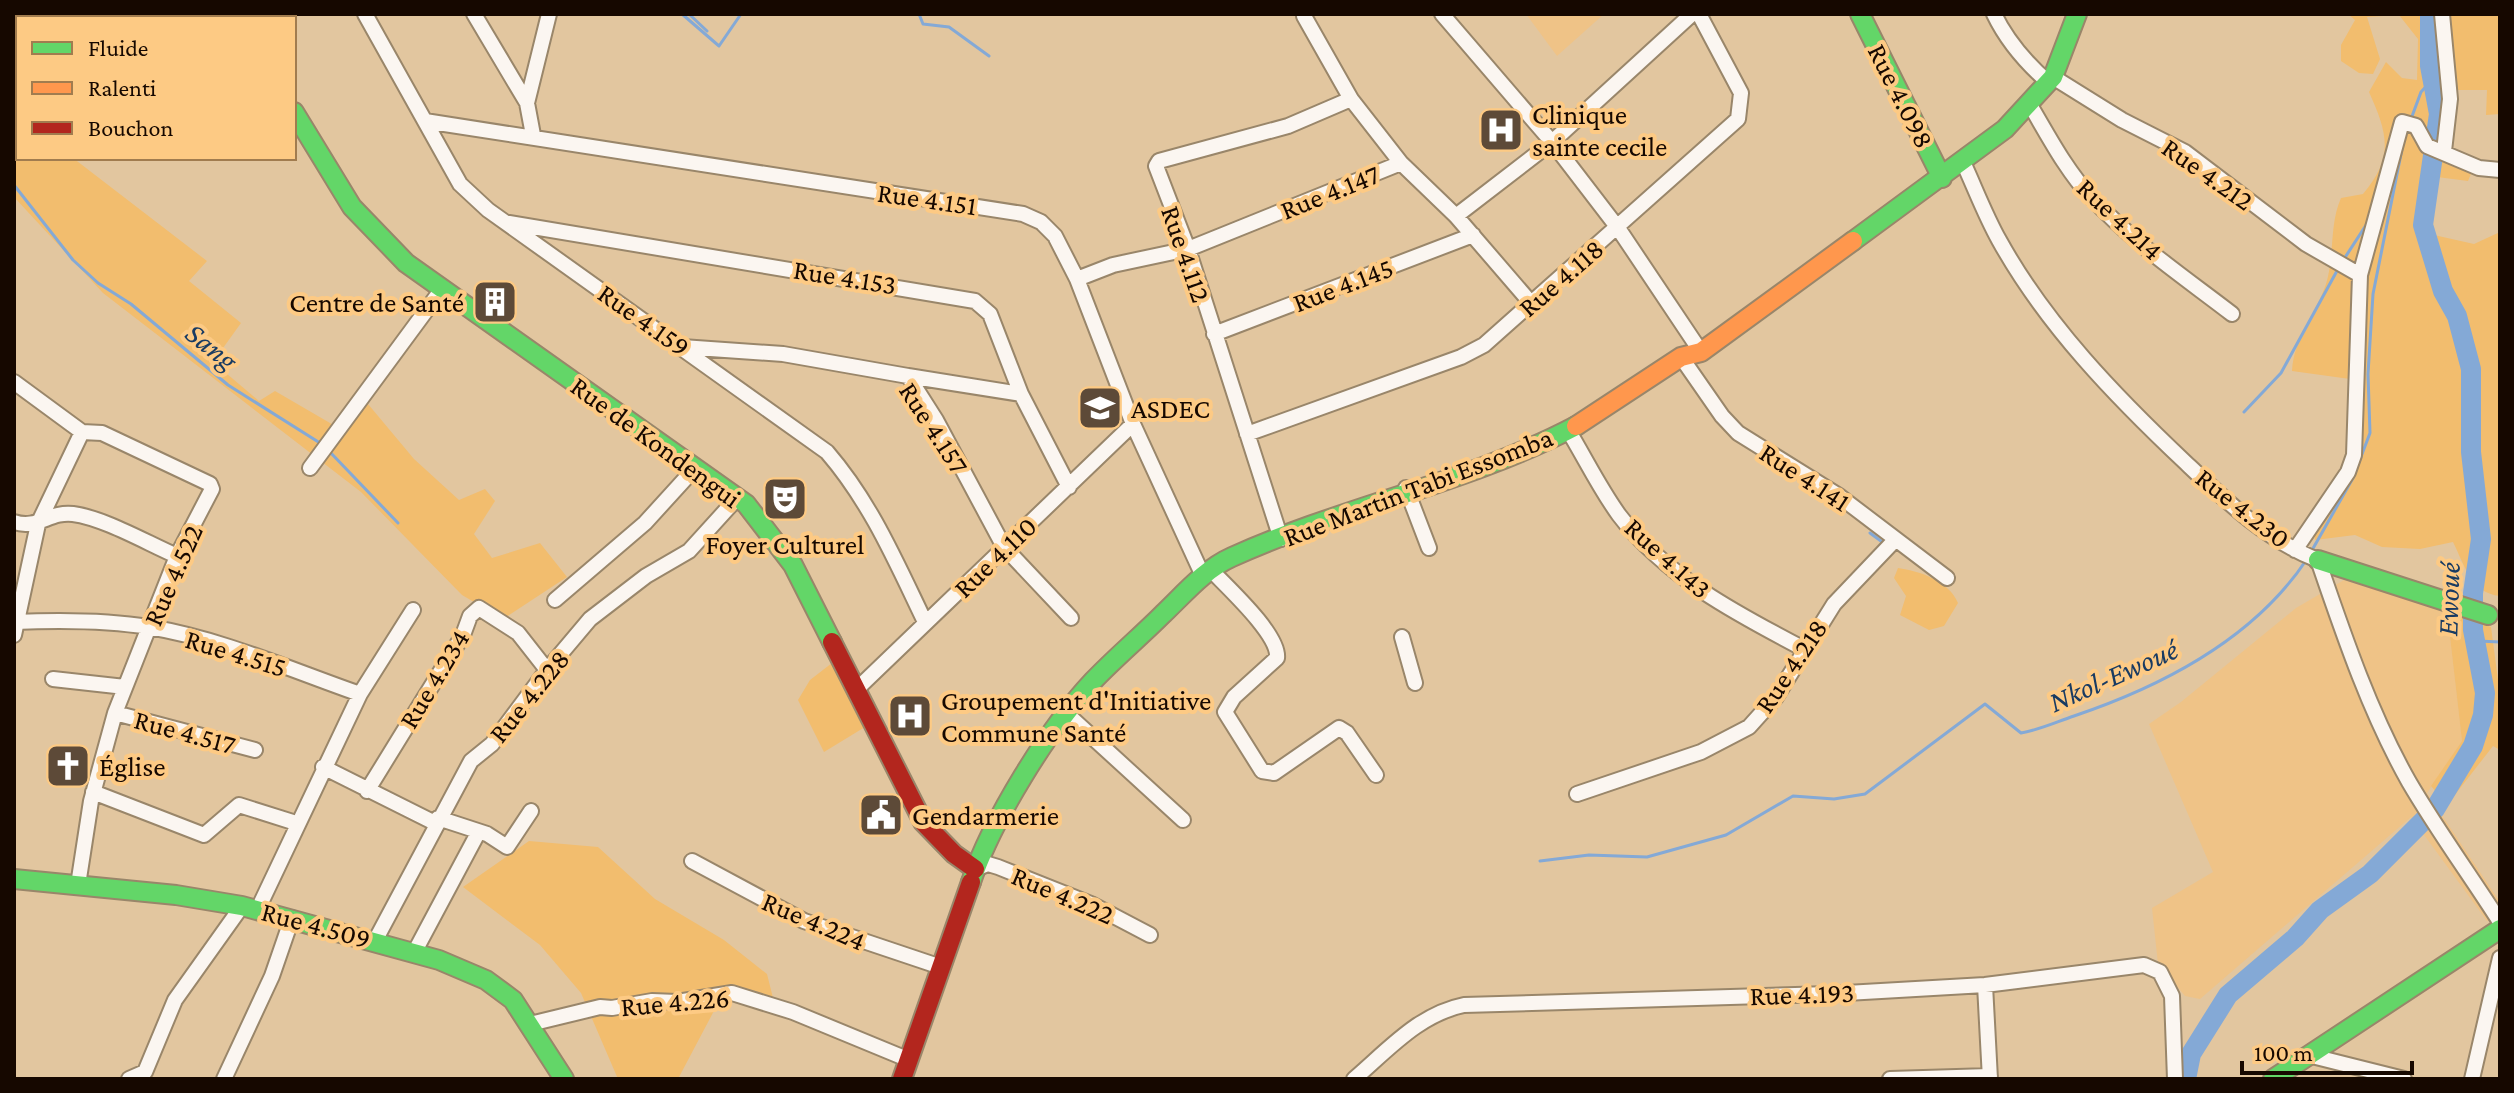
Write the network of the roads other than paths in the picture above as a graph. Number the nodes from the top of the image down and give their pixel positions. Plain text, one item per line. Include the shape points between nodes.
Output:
1 (365, 14) edge
2 (474, 14) edge
3 (549, 14) edge
4 (1442, 14) edge
5 (1692, 14) edge
6 (1699, 14) edge
7 (1860, 14) edge
8 (1994, 14) edge
9 (2077, 14) edge
10 (2442, 14) edge
11 (1304, 16) edge
12 (2051, 80) junction
13 (1351, 99) junction
14 (527, 103) junction
15 (2030, 105) junction
16 (296, 115) edge
17 (425, 121) junction
18 (533, 135) junction
19 (1552, 142) junction
20 (2444, 151) junction
21 (1963, 162) junction
22 (1401, 163) junction
23 (2500, 170) edge
24 (1942, 178) junction
25 (1456, 216) junction
26 (506, 222) junction
27 (1618, 228) junction
28 (1473, 235) junction
29 (1188, 249) junction
30 (2349, 266) junction
31 (1077, 279) junction
32 (442, 289) junction
33 (1531, 303) junction
34 (2232, 314) dead end
35 (1214, 334) junction
36 (682, 346) junction
37 (1701, 352) junction
38 (1681, 357) junction
39 (908, 376) junction
40 (14, 382) edge
41 (1021, 394) junction
42 (1133, 424) junction
43 (1568, 430) junction
44 (82, 432) junction
45 (1247, 434) junction
46 (696, 467) junction
47 (310, 468) dead end
48 (1069, 487) junction
49 (1406, 488) junction
50 (738, 497) junction
51 (14, 522) edge
52 (38, 524) junction
53 (1281, 539) junction
54 (1894, 541) junction
55 (1004, 547) junction
56 (1429, 548) dead end
57 (177, 556) junction
58 (2307, 556) junction
59 (1206, 573) junction
60 (1947, 578) dead end
61 (555, 600) dead end
62 (413, 610) dead end
63 (2494, 616) edge
64 (1071, 618) dead end
65 (925, 622) junction
66 (15, 626) edge
67 (149, 627) junction
68 (1402, 637) dead end
69 (1804, 649) junction
70 (547, 670) junction
71 (53, 679) dead end
72 (1415, 683) dead end
73 (125, 687) junction
74 (857, 689) junction
75 (360, 694) junction
76 (115, 713) junction
77 (1067, 714) junction
78 (255, 750) dead end
79 (323, 767) junction
80 (1376, 775) dead end
81 (367, 791) junction
82 (93, 792) junction
83 (1577, 794) dead end
84 (531, 811) dead end
85 (1183, 820) dead end
86 (437, 821) junction
87 (296, 823) junction
88 (478, 833) junction
89 (692, 861) dead end
90 (975, 869) junction
91 (15, 883) edge
92 (78, 885) junction
93 (250, 907) junction
94 (292, 918) junction
95 (2500, 922) edge
96 (2500, 929) edge
97 (1150, 935) dead end
98 (375, 941) junction
99 (414, 953) junction
100 (2500, 958) edge
101 (941, 967) junction
102 (1985, 985) junction
103 (530, 1024) junction
104 (2308, 1055) junction
105 (907, 1059) junction
106 (145, 1075) edge
107 (2385, 1077) edge
108 (1922, 1078) edge
109 (1990, 1078) edge
110 (129, 1079) edge
111 (224, 1079) edge
112 (564, 1079) edge
113 (902, 1079) edge
114 (1354, 1079) edge
115 (1890, 1079) edge
116 (2175, 1079) edge
117 (2273, 1079) edge
118 (2404, 1079) edge
119 (2472, 1079) edge

1 - 17 street, Rue 4.159
2 - 14 street
3 - 14 street
4 - 19 street
5 - 19 street
6 - 27 street, Rue 4.118 via 1741,93 1738,119
7 - 24 main road, Rue 4.098
8 - 12 street, Rue 4.212 via 2012,45
9 - 12 main road, Rue Martin Tabi Essomba
10 - 20 street via 2450,99
11 - 13 street
12 - 15 main road, Rue Martin Tabi Essomba
12 - 30 street, Rue 4.212 via 2185,152 2286,230
13 - 22 street
13 - 29 street, Rue 4.112 via 1288,126 1159,161 1156,170
14 - 18 street
15 - 21 main road, Rue Martin Tabi Essomba
15 - 34 street, Rue 4.214 via 2090,197 2128,234
16 - 32 main road, Rue de Kondengui via 370,229
17 - 18 street, Rue 4.151
17 - 26 street, Rue 4.159 via 460,184
18 - 31 street, Rue 4.151 via 1023,214 1055,236
19 - 25 street
19 - 27 street
20 - 23 street via 2479,168
20 - 30 street via 2427,146 2409,124
21 - 24 main road, Rue Martin Tabi Essomba
21 - 58 street, Rue 4.230 via 1998,239 2081,355 2205,482 2267,534
22 - 25 street, Rue 4.147
22 - 29 street, Rue 4.147
24 - 37 main road, Rue Martin Tabi Essomba
25 - 28 street, Rue 4.147
26 - 36 street, Rue 4.159
26 - 41 street, Rue 4.153 via 963,296 990,314
27 - 33 street, Rue 4.118
27 - 37 street
28 - 33 street, Rue 4.147
28 - 35 street, Rue 4.145
29 - 31 street, Rue 4.147 via 1113,265
29 - 35 street, Rue 4.112
30 - 58 street via 2354,455
31 - 42 street, Rue 4.151
32 - 46 main road, Rue de Kondengui
32 - 47 street
33 - 45 street, Rue 4.118 via 1473,352
35 - 45 street, Rue 4.112
36 - 39 street, Rue 4.157 via 783,354
36 - 65 street, Rue 4.159 via 827,452 853,481
37 - 38 main road, Rue Martin Tabi Essomba
38 - 43 main road, Rue Martin Tabi Essomba
38 - 54 street, Rue 4.141 via 1738,433 1839,496
39 - 41 street
39 - 55 street, Rue 4.157
40 - 44 street, Rue 4.522
41 - 48 street, Rue 4.153
42 - 48 street, Rue 4.110
42 - 59 street, Rue 4.151
43 - 49 main road, Rue Martin Tabi Essomba via 1498,463
43 - 69 street, Rue 4.143 via 1608,499 1642,541 1715,601
44 - 52 street
44 - 57 street, Rue 4.522 via 102,433 210,484 211,495
45 - 53 street, Rue 4.112
46 - 50 main road, Rue de Kondengui
46 - 61 street via 645,523
48 - 55 street, Rue 4.110
49 - 53 main road, Rue Martin Tabi Essomba
49 - 56 street
50 - 70 street, Rue 4.228 via 689,551 590,619
50 - 74 main road, Rue de Kondengui via 793,565
51 - 52 street
52 - 57 street via 54,513 74,514
52 - 66 street
53 - 59 main road, Rue Martin Tabi Essomba via 1229,558
54 - 60 street, Rue 4.141
54 - 69 street, Rue 4.218 via 1834,604
55 - 64 street, Rue 4.157
55 - 65 street, Rue 4.110
57 - 67 street, Rue 4.522
58 - 63 main road
58 - 95 street, Rue 4.230 via 2399,762
59 - 77 main road, Rue Martin Tabi Essomba via 1137,636
59 - 80 street, Rue 4.151 via 1259,622 1278,649 1277,658 1225,712 1262,771 1274,773 1339,728
62 - 75 street
65 - 74 street, Rue 4.110
66 - 67 street, Rue 4.515 via 44,620
67 - 73 street, Rue 4.522
67 - 75 street, Rue 4.515 via 246,652
68 - 72 street
69 - 83 street, Rue 4.218 via 1776,697 1732,738
70 - 81 street, Rue 4.234 via 518,633 479,608
70 - 86 street, Rue 4.228 via 494,742 471,761
71 - 73 street
73 - 76 street, Rue 4.522
74 - 90 main road, Rue de Kondengui via 923,822
75 - 79 street
76 - 78 street, Rue 4.517
76 - 82 street, Rue 4.522
77 - 85 street
77 - 90 main road, Rue Martin Tabi Essomba via 1017,789
79 - 81 street
79 - 87 street
81 - 86 street
82 - 87 street via 204,835 239,805
82 - 92 street, Rue 4.522
84 - 88 street via 507,847
86 - 88 street
86 - 98 street, Rue 4.228
87 - 93 street
88 - 99 street
89 - 101 street, Rue 4.224 via 835,935
90 - 97 street, Rue 4.222 via 998,867 1091,904
90 - 101 main road, Rue Martin Tabi Essomba
91 - 92 main road, Rue 4.509
92 - 93 main road, Rue 4.509
93 - 94 main road, Rue 4.509
93 - 106 street via 175,1000
94 - 98 main road, Rue 4.509
94 - 111 street via 272,976
96 - 104 main road
98 - 99 main road, Rue 4.509
99 - 103 main road, Rue 4.509 via 463,969 498,988
100 - 119 street
101 - 105 main road, Rue Martin Tabi Essomba
102 - 109 street
102 - 114 street, Rue 4.193 via 1464,1005 1416,1026
102 - 116 street, Rue 4.193 via 2144,965 2160,972 2172,996
103 - 105 street, Rue 4.226 via 600,1007 732,993
103 - 112 main road, Rue 4.509
104 - 107 street
104 - 117 main road
105 - 113 main road, Rue Martin Tabi Essomba
106 - 110 street
107 - 118 street
108 - 109 street
108 - 115 street

